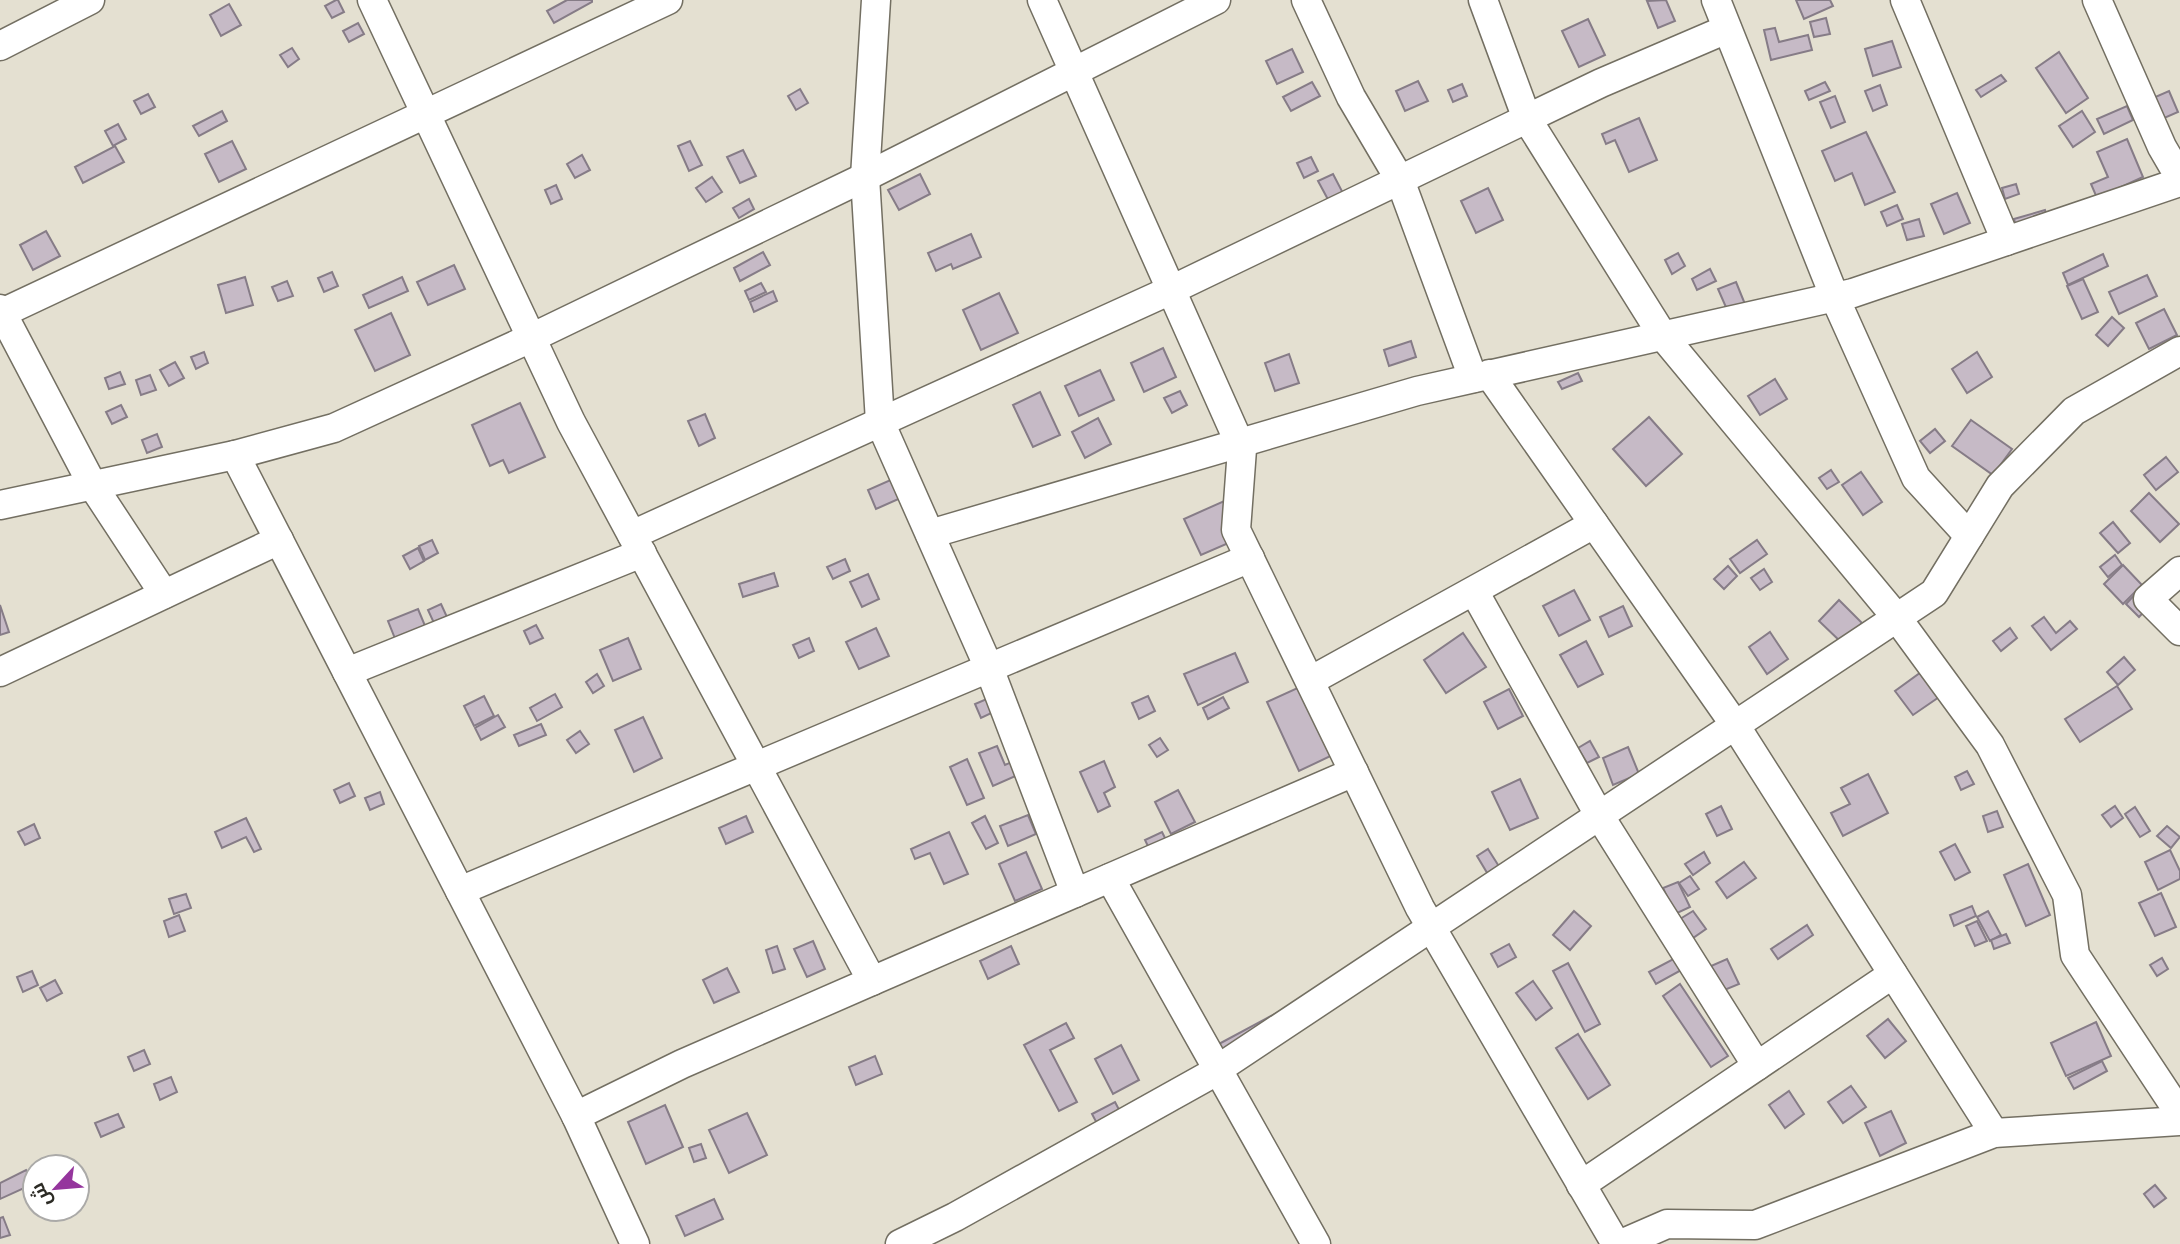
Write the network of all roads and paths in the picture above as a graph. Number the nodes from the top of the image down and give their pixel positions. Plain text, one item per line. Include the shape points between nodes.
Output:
1 (90, 0) edge
2 (372, 0) edge
3 (668, 0) edge
4 (876, 0) edge
5 (1042, 0) edge
6 (1216, 0) edge
7 (1306, 0) edge
8 (1483, 0) edge
9 (1716, 0) edge
10 (1905, 0) edge
11 (2096, 0) edge
12 (1727, 29) junction
13 (0, 46) edge
14 (1074, 72) junction
15 (425, 113) junction
16 (1527, 118) junction
17 (866, 177) junction
18 (1400, 180) junction
19 (2180, 180) edge
20 (2006, 242) junction
21 (1171, 290) junction
22 (1835, 298) junction
23 (1, 311) edge
24 (1663, 336) junction
25 (531, 338) junction
26 (2180, 351) edge
27 (1481, 376) junction
28 (880, 422) junction
29 (1239, 443) junction
30 (235, 455) junction
31 (93, 486) junction
32 (0, 505) edge
33 (1594, 524) junction
34 (930, 534) junction
35 (1969, 536) junction
36 (279, 540) junction
37 (637, 544) junction
38 (1250, 558) junction
39 (2180, 571) edge
40 (1474, 591) junction
41 (164, 594) junction
42 (1897, 618) junction
43 (2180, 631) edge
44 (989, 668) junction
45 (0, 672) edge
46 (347, 672) junction
47 (1310, 681) junction
48 (1735, 725) junction
49 (756, 766) junction
50 (1354, 772) junction
51 (1599, 815) junction
52 (1110, 878) junction
53 (460, 891) junction
54 (1075, 893) junction
55 (1430, 927) junction
56 (1893, 974) junction
57 (872, 981) junction
58 (1757, 1066) junction
59 (1218, 1069) junction
60 (2180, 1114) edge
61 (576, 1116) junction
62 (2180, 1121) edge
63 (1994, 1133) junction
64 (1581, 1185) junction
65 (635, 1244) edge
66 (900, 1244) edge
67 (1316, 1244) edge
68 (1618, 1244) edge

1 - 13 street
2 - 15 street
3 - 15 street
4 - 17 street
5 - 14 street
6 - 14 street
7 - 18 street via 1351,97
8 - 16 street
9 - 12 street
10 - 20 street
11 - 19 street
12 - 16 street
12 - 22 street
14 - 17 street
14 - 21 street
15 - 23 street
15 - 25 street
16 - 18 street
16 - 24 street
17 - 25 street
17 - 28 street
18 - 21 street
18 - 27 street
19 - 20 street
20 - 22 street
21 - 28 street
21 - 29 street
22 - 24 street
22 - 35 street via 1916,478
23 - 31 street
24 - 27 street
24 - 42 street
25 - 30 street via 334,428
25 - 37 street
26 - 35 street via 2074,411 2000,486
27 - 29 street
27 - 33 street
28 - 34 street
28 - 37 street
29 - 34 street
29 - 38 street via 1236,530
30 - 31 street
30 - 36 street
31 - 32 street
31 - 41 street
33 - 40 street
33 - 48 street
34 - 44 street
35 - 42 street via 1934,593
36 - 41 street
36 - 46 street
37 - 46 street
37 - 49 street
38 - 44 street
38 - 47 street
39 - 43 street via 2148,599
40 - 47 street
40 - 51 street
41 - 45 street
42 - 48 street
42 - 60 street via 1990,745 2067,895 2075,954
44 - 49 street
44 - 54 street
46 - 53 street
47 - 50 street
48 - 51 street
48 - 56 street
49 - 53 street
49 - 57 street
50 - 52 street
50 - 55 street
51 - 55 street
51 - 58 street
52 - 54 street
52 - 59 street
53 - 61 street
54 - 57 street
55 - 59 street
55 - 64 street
56 - 58 street
56 - 63 street
57 - 61 street
58 - 64 street
59 - 66 street
59 - 67 street
61 - 65 street
62 - 63 street
63 - 68 street via 1755,1225 1667,1224
64 - 68 street

